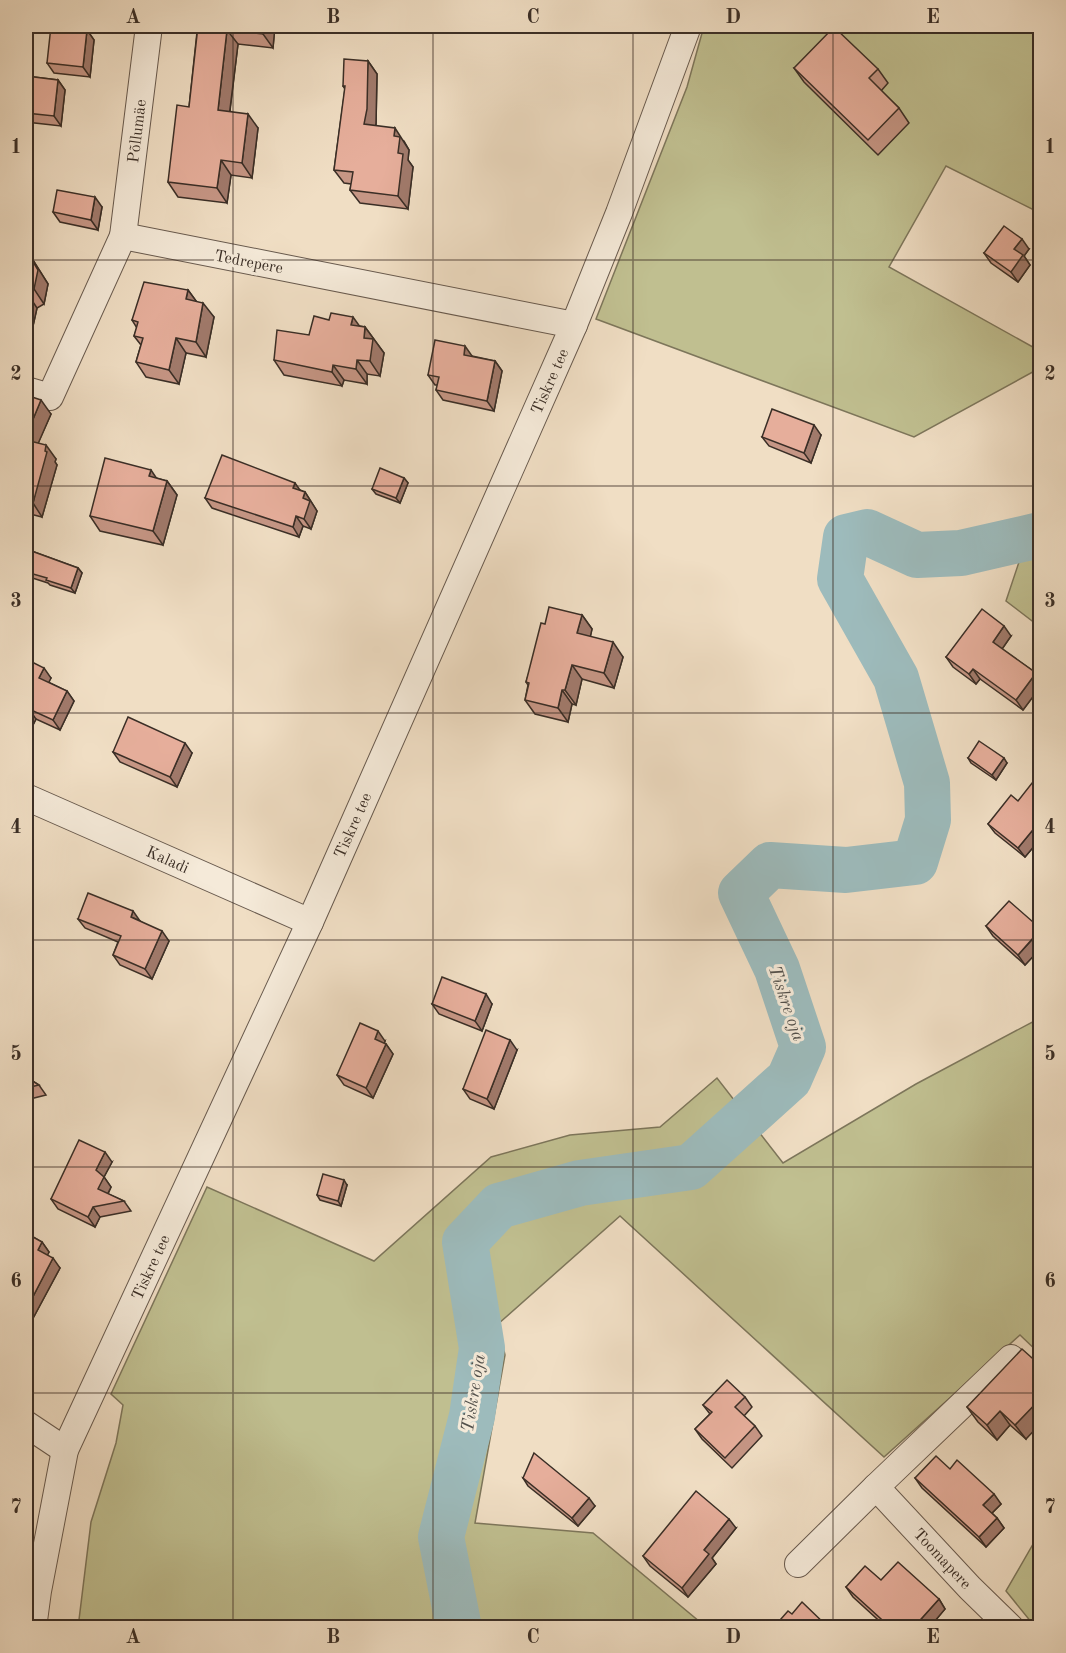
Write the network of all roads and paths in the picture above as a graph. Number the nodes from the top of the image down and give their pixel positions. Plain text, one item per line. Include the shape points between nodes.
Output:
1 (150, 26) edge
2 (688, 26) edge
3 (123, 236) junction
4 (574, 325) junction
5 (26, 390) edge
6 (26, 797) edge
7 (310, 922) junction
8 (1011, 1358) edge
9 (26, 1424) edge
10 (64, 1450) junction
11 (876, 1487) junction
12 (798, 1564) dead end
13 (32, 1588) edge
14 (33, 1628) edge
15 (1011, 1628) edge

1 - 3 street, Põllumäe
2 - 4 street, Tiskre tee
3 - 4 street, Tedrepere
3 - 5 street via 50,397
4 - 7 street, Tiskre tee
6 - 7 street, Kaladi
7 - 10 street, Tiskre tee
8 - 11 street
9 - 10 street
10 - 13 street, Tiskre tee
11 - 12 street
11 - 15 street, Toomapere
13 - 14 street, Tiskre tee

